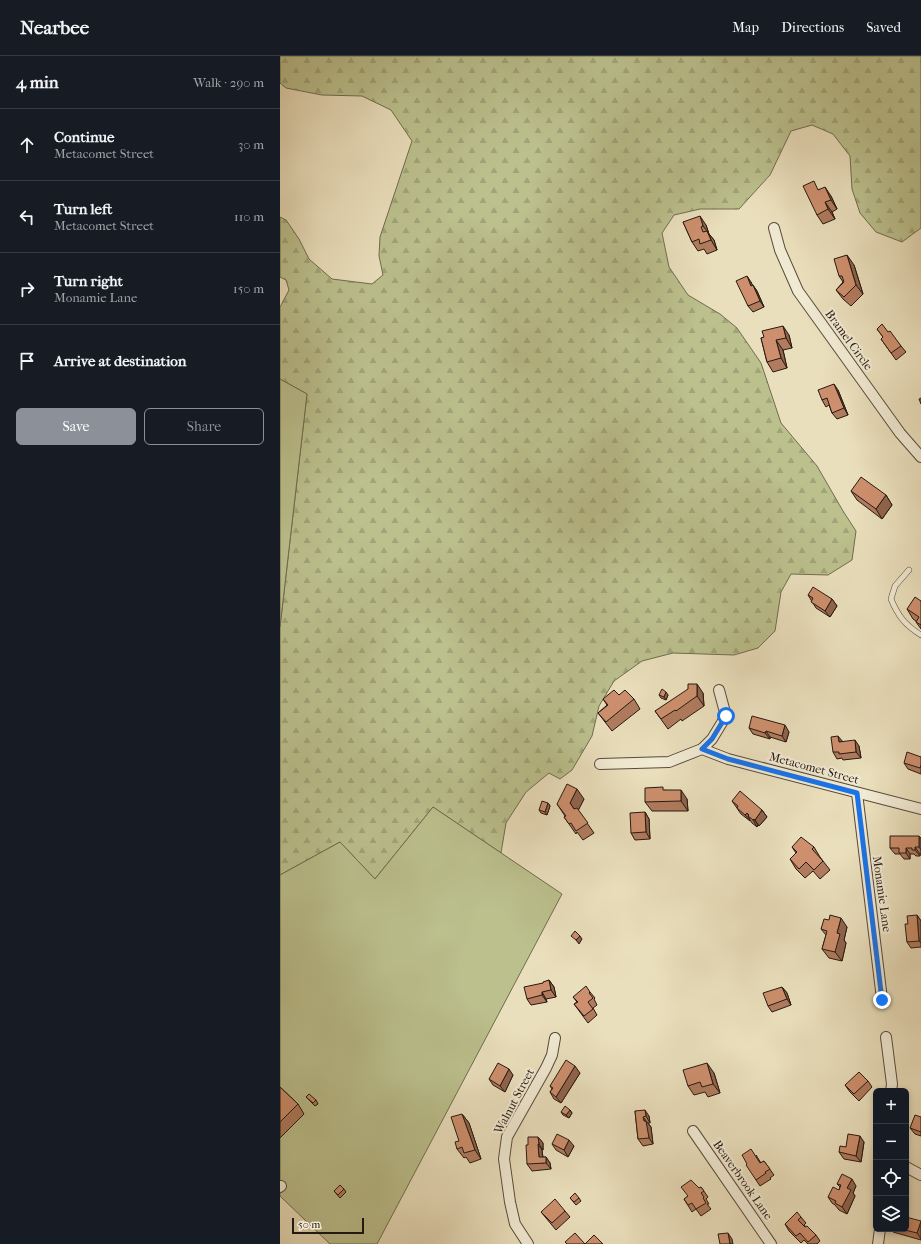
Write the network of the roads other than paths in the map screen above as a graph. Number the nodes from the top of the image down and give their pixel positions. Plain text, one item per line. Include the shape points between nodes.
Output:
1 (774, 228) dead end
2 (921, 457) edge
3 (909, 570) dead end
4 (921, 635) edge
5 (719, 690) dead end
6 (702, 749) junction
7 (600, 764) dead end
8 (857, 793) junction
9 (921, 809) edge
10 (882, 1000) dead end
11 (886, 1036) dead end
12 (555, 1038) dead end
13 (892, 1088) edge
14 (693, 1131) dead end
15 (909, 1169) edge
16 (921, 1175) edge
17 (880, 1232) edge
18 (528, 1244) edge
19 (771, 1244) edge
20 (878, 1244) edge

1 - 2 street, Bramel Circle via 780,250 798,292 900,433
3 - 4 lane via 895,586 891,599 898,615 911,629
5 - 6 street via 726,716 712,739
6 - 7 street via 669,762
6 - 8 street, Metacomet Street via 728,759
8 - 9 street, Metacomet Street
8 - 10 street, Monamie Lane
11 - 13 street
12 - 18 street, Walnut Street via 552,1056 507,1137 504,1159 515,1224
14 - 19 street, Beaverbrook Lane
15 - 16 street
17 - 20 street

